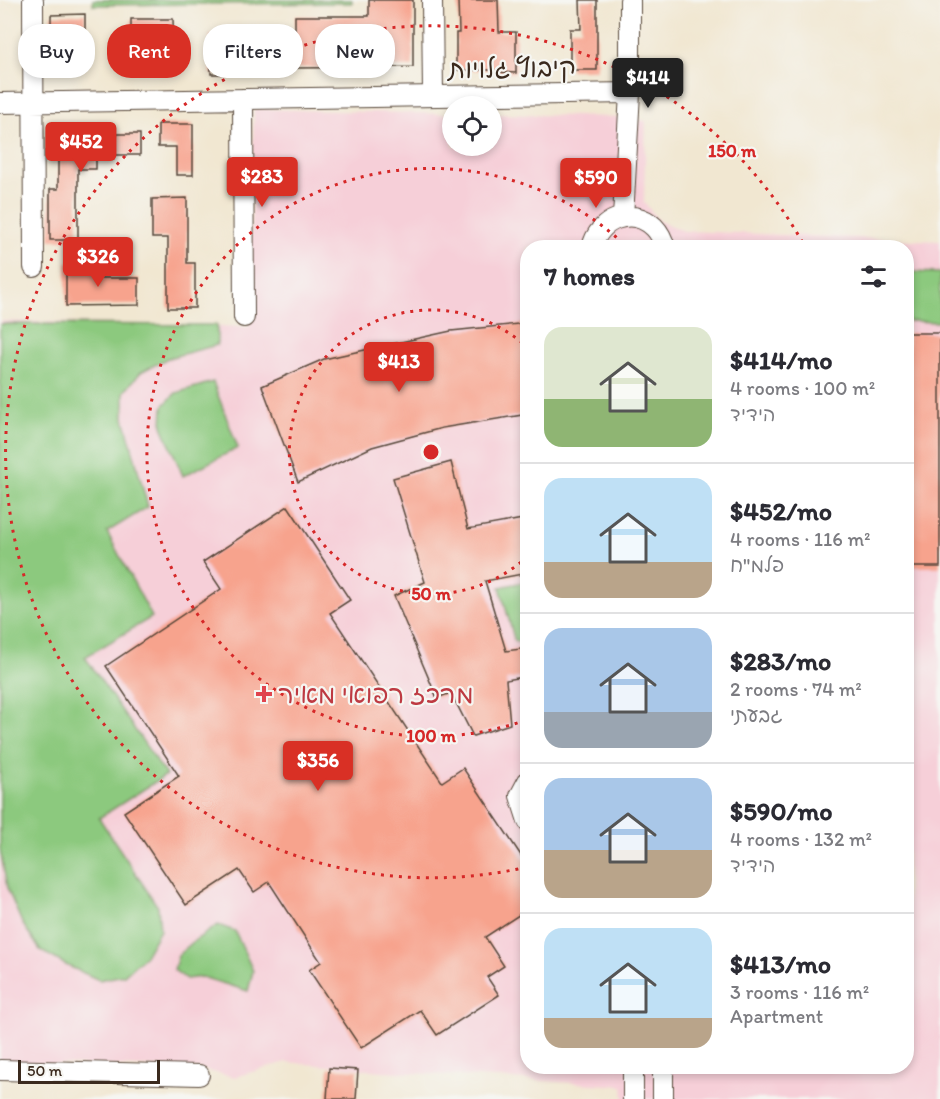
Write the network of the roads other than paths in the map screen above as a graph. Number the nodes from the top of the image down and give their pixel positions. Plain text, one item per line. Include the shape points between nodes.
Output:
1 (33, 0) edge
2 (432, 0) edge
3 (630, 0) edge
4 (630, 93) junction
5 (433, 96) junction
6 (243, 99) junction
7 (34, 102) junction
8 (0, 103) edge
9 (623, 217) junction
10 (594, 240) edge
11 (662, 240) edge
12 (34, 267) dead end
13 (244, 317) dead end
14 (0, 1070) edge
15 (633, 1074) edge
16 (663, 1074) edge
17 (199, 1075) dead end
18 (633, 1099) edge
19 (663, 1099) edge

1 - 7 street
2 - 5 street
3 - 4 street
4 - 5 street, קיבוץ גלויות
4 - 9 street
5 - 6 street, קיבוץ גלויות
6 - 7 street, קיבוץ גלויות
6 - 13 street
7 - 8 street, קיבוץ גלויות
7 - 12 street
9 - 10 street via 611,221
9 - 11 street via 636,217 653,226
14 - 17 street
15 - 18 street
16 - 19 street

